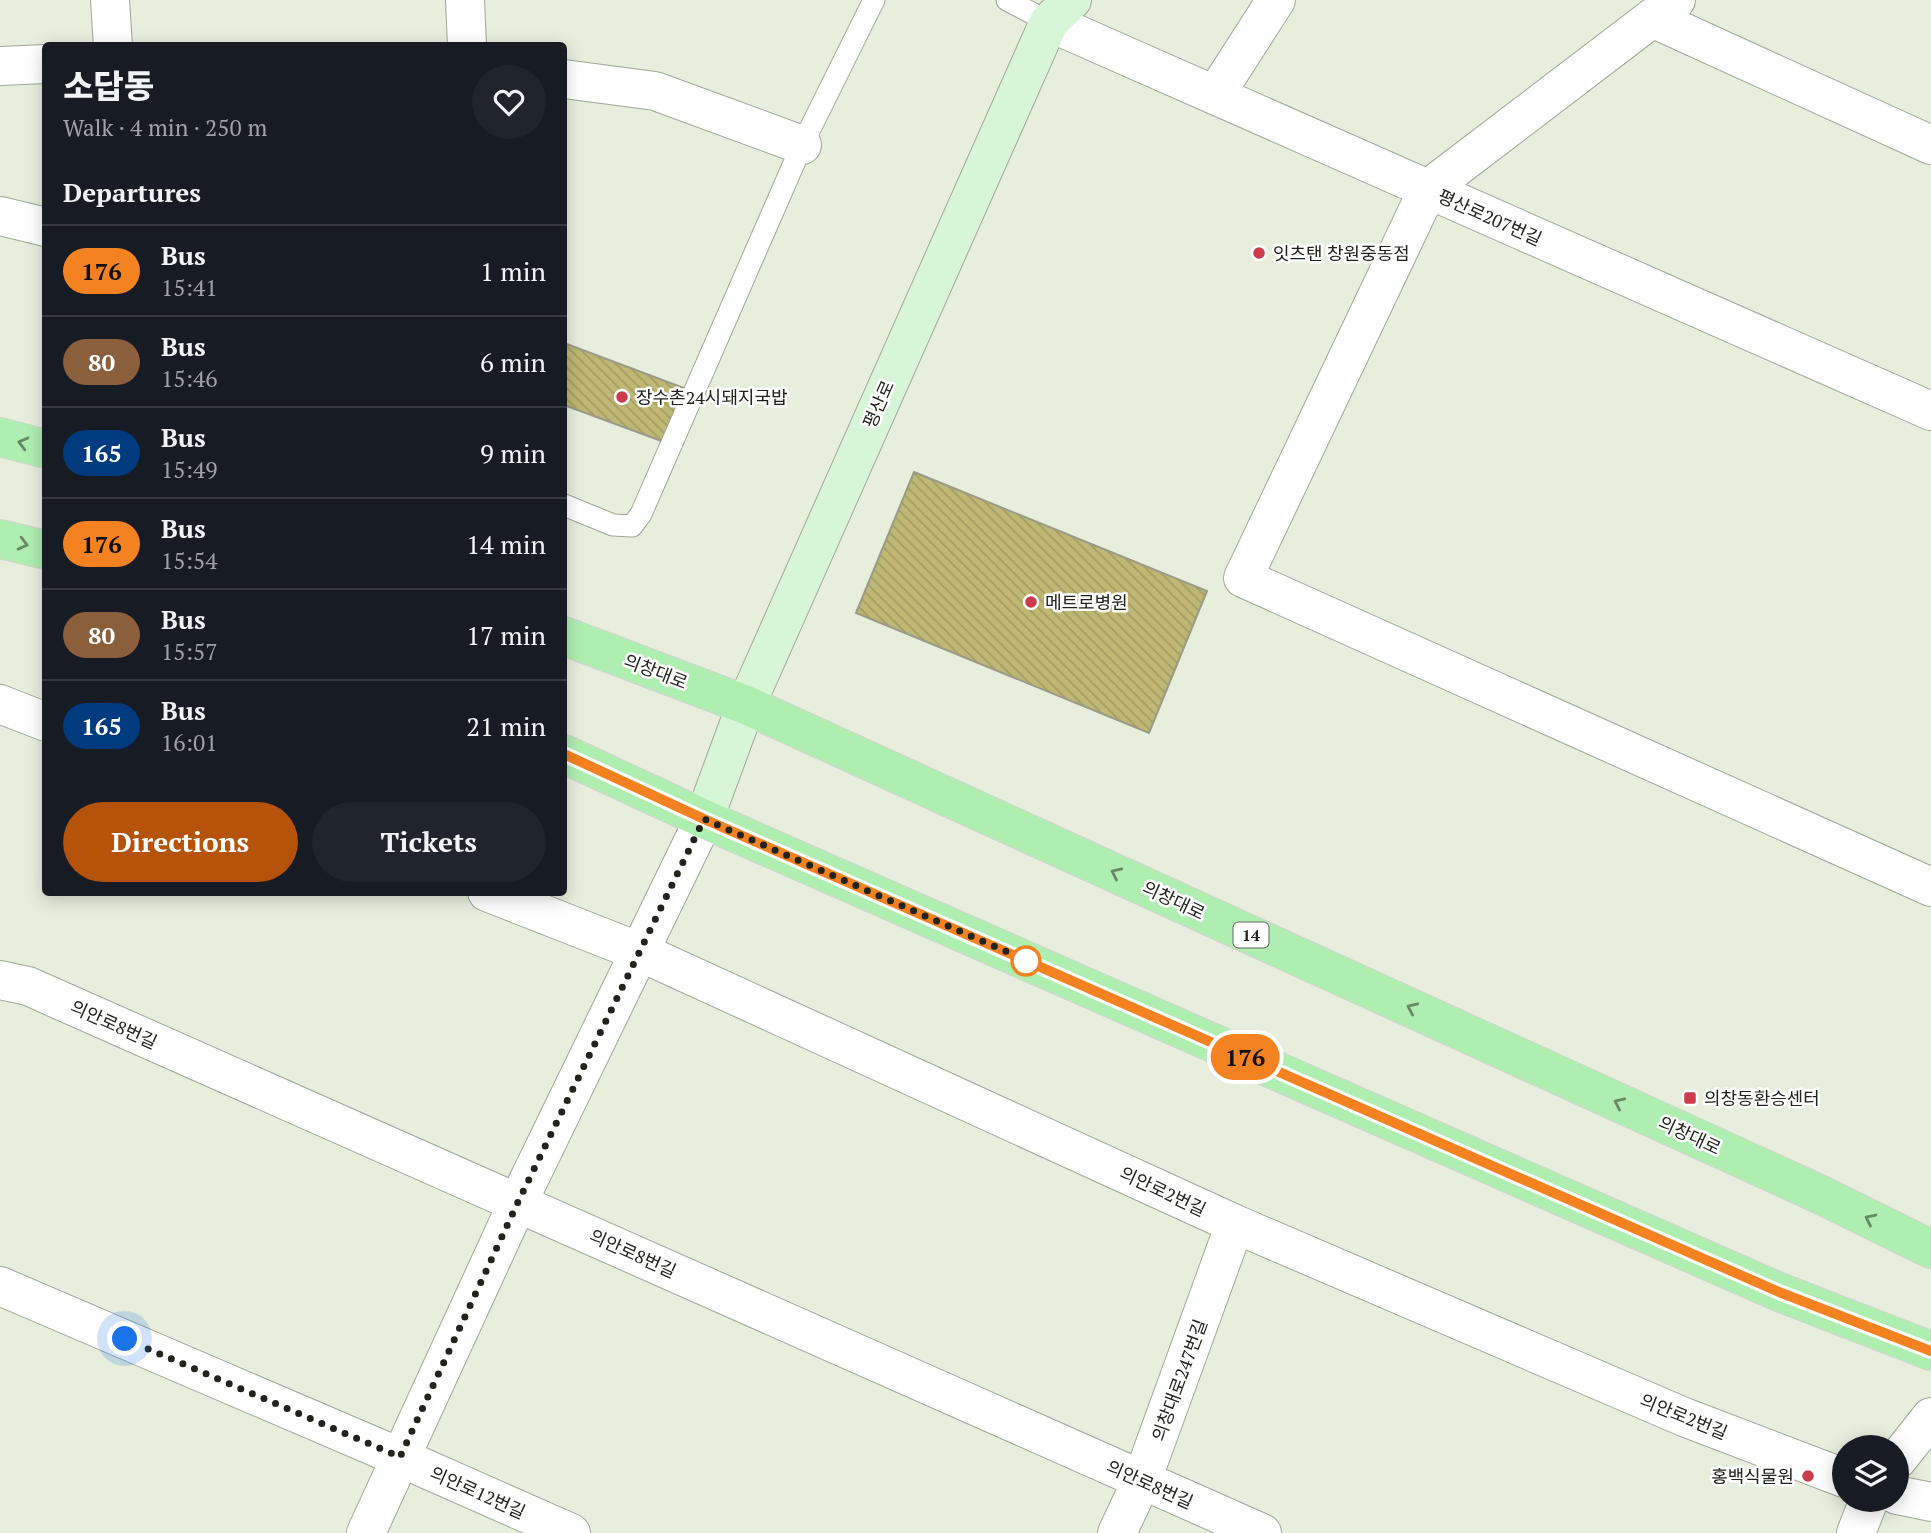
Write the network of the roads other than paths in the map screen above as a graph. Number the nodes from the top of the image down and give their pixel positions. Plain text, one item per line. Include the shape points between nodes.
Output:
1 (110, 0) edge
2 (465, 0) edge
3 (874, 0) edge
4 (1007, 0) edge
5 (1276, 0) edge
6 (1664, 9) edge
7 (1060, 11) edge
8 (113, 42) edge
9 (467, 42) edge
10 (42, 64) edge
11 (0, 66) edge
12 (567, 79) edge
13 (1215, 94) junction
14 (802, 145) junction
15 (1931, 145) edge
16 (1429, 189) junction
17 (0, 216) edge
18 (42, 226) edge
19 (1931, 411) edge
20 (0, 437) edge
21 (42, 448) edge
22 (567, 506) edge
23 (0, 538) edge
24 (42, 549) edge
25 (567, 637) edge
26 (0, 704) edge
27 (746, 705) junction
28 (42, 720) edge
29 (567, 755) edge
30 (704, 819) junction
31 (1931, 887) edge
32 (496, 896) edge
33 (640, 952) junction
34 (0, 980) edge
35 (518, 1202) junction
36 (1235, 1224) junction
37 (1931, 1249) edge
38 (0, 1286) edge
39 (1931, 1351) edge
40 (1931, 1417) edge
41 (1909, 1445) edge
42 (400, 1457) junction
43 (1832, 1473) edge
44 (1142, 1480) junction
45 (1909, 1497) edge
46 (1931, 1502) edge
47 (1864, 1512) edge
48 (366, 1533) edge
49 (570, 1533) edge
50 (1117, 1533) edge
51 (1262, 1533) edge
52 (1856, 1533) edge

1 - 8 street
2 - 9 street
3 - 14 lane
4 - 7 lane
5 - 13 street
6 - 15 street
6 - 16 street
7 - 13 street, 평산로207번길
7 - 27 main road, 평산로
10 - 11 street
12 - 14 street via 655,91
13 - 16 street, 평산로207번길
14 - 22 lane via 641,513 632,526 613,525
16 - 19 street, 평산로207번길
16 - 31 street via 1243,578
17 - 18 street
21 -> 20 main road
23 -> 24 main road
25 - 27 main road, 의창대로 / 14
26 - 28 street
27 - 30 main road, 평산로
37 -> 27 main road, 의창대로 / 14
29 - 30 main road
30 - 33 street
30 - 39 main road via 1779,1292
32 - 33 street, 의안로2번길
33 - 35 street
33 - 36 street, 의안로2번길
34 - 35 street, 의안로8번길 via 28,986
35 - 42 street
35 - 44 street, 의안로8번길
36 - 43 street, 의안로2번길 via 1684,1417
36 - 44 street, 의창대로247번길
38 - 42 street, 의안로12번길
40 - 41 street
42 - 48 street
42 - 49 street, 의안로12번길
44 - 50 street, 의창대로247번길
44 - 51 street, 의안로8번길
45 - 46 street
47 - 52 street

